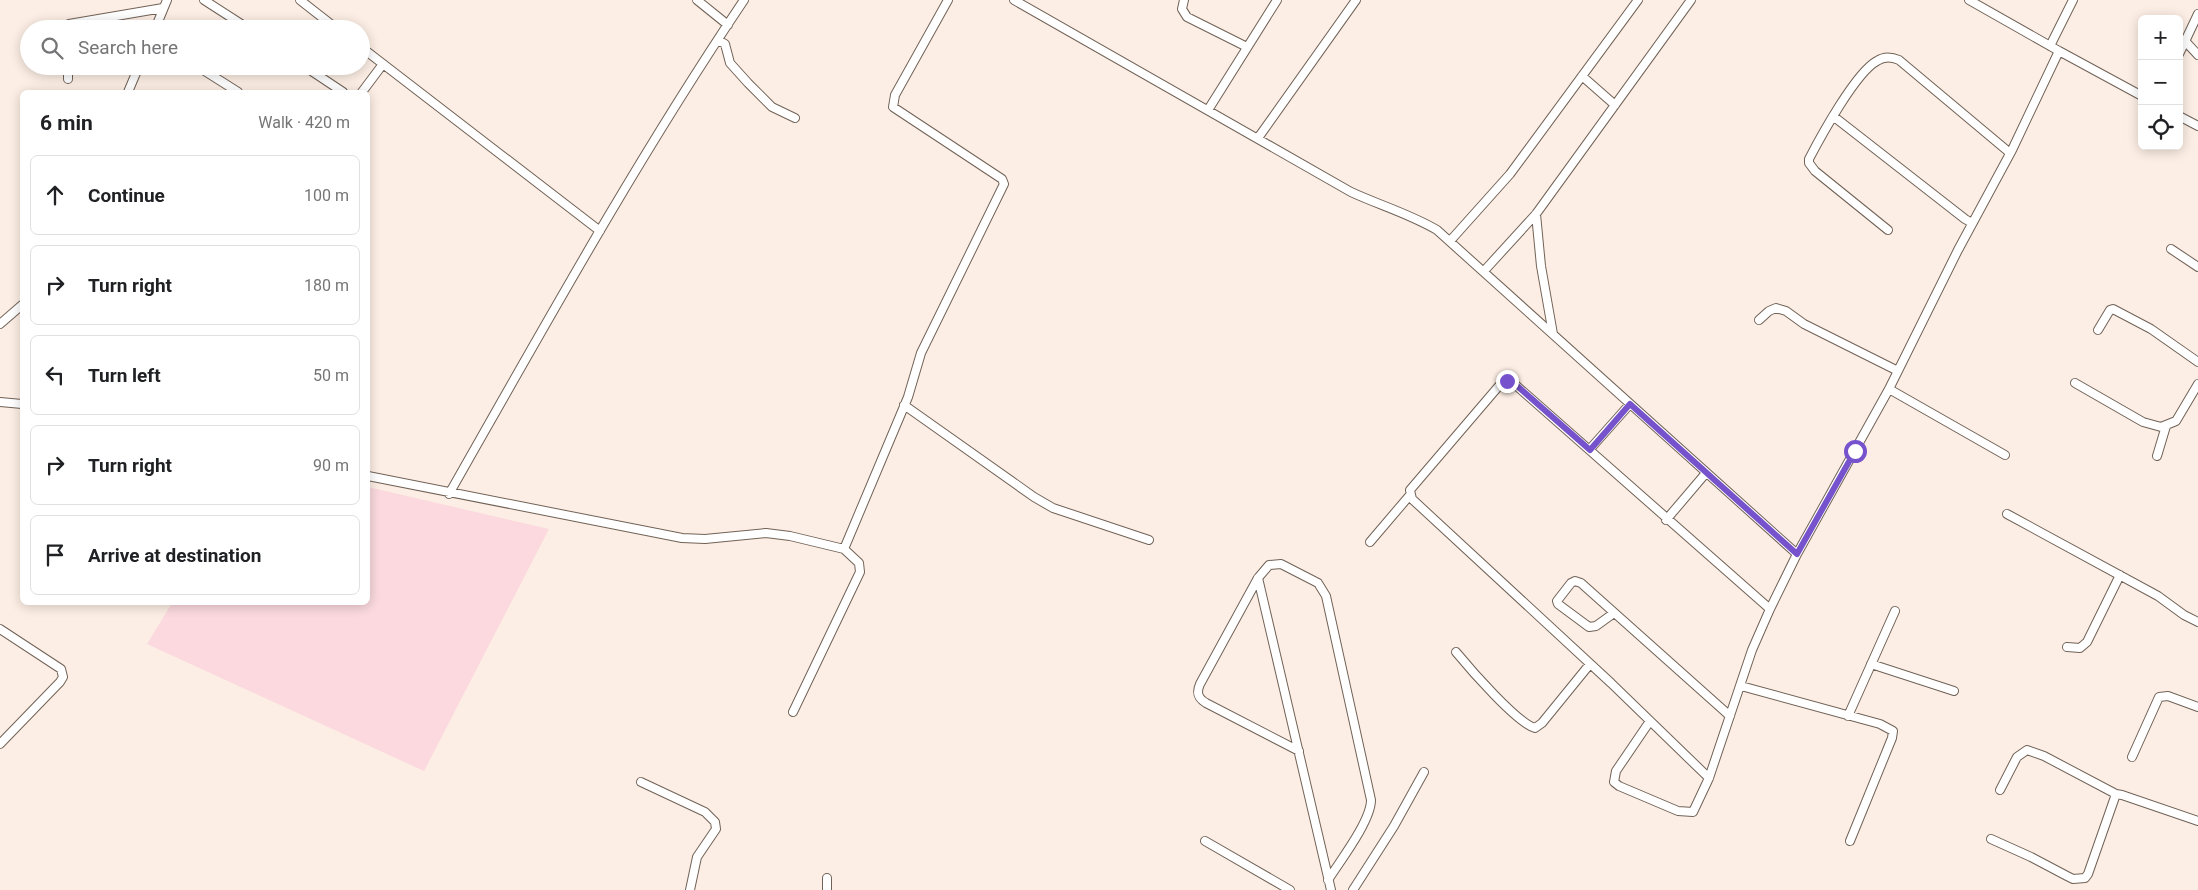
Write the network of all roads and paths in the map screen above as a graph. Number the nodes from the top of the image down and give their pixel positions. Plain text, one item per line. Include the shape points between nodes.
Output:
1 (204, 0) edge
2 (300, 0) edge
3 (697, 0) edge
4 (744, 0) edge
5 (948, 0) edge
6 (1016, 0) edge
7 (1184, 0) edge
8 (1277, 0) edge
9 (1356, 0) edge
10 (1638, 0) edge
11 (1691, 0) edge
12 (1969, 0) edge
13 (2073, 0) edge
14 (165, 4) edge
15 (2198, 14) edge
16 (88, 20) edge
17 (159, 20) edge
18 (235, 20) edge
19 (326, 20) edge
20 (728, 25) junction
21 (718, 40) junction
22 (2185, 41) junction
23 (2183, 45) edge
24 (2050, 46) junction
25 (1247, 47) junction
26 (2059, 51) junction
27 (370, 54) edge
28 (2198, 55) edge
29 (384, 64) junction
30 (68, 75) edge
31 (136, 75) edge
32 (212, 75) edge
33 (318, 75) edge
34 (1582, 76) junction
35 (68, 79) dead end
36 (130, 90) edge
37 (235, 90) edge
38 (340, 90) edge
39 (364, 90) edge
40 (2138, 94) edge
41 (1615, 105) junction
42 (1208, 110) junction
43 (1833, 116) junction
44 (795, 118) dead end
45 (2183, 118) edge
46 (2198, 126) edge
47 (1258, 138) junction
48 (2010, 153) junction
49 (1536, 214) junction
50 (1972, 223) junction
51 (1888, 230) dead end
52 (600, 231) junction
53 (1450, 241) junction
54 (2171, 249) dead end
55 (2198, 267) edge
56 (1484, 271) junction
57 (20, 309) edge
58 (1759, 320) dead end
59 (0, 324) edge
60 (2098, 330) dead end
61 (1552, 334) junction
62 (2198, 362) edge
63 (1898, 372) junction
64 (2075, 383) dead end
65 (2198, 384) edge
66 (1889, 389) junction
67 (0, 402) edge
68 (20, 404) edge
69 (1630, 404) junction
70 (904, 405) junction
71 (2166, 426) junction
72 (1590, 450) junction
73 (2005, 455) dead end
74 (2156, 456) dead end
75 (1706, 473) junction
76 (370, 476) edge
77 (449, 494) junction
78 (1410, 494) junction
79 (2007, 514) dead end
80 (1666, 520) junction
81 (1149, 540) dead end
82 (1370, 542) dead end
83 (844, 549) junction
84 (1797, 554) junction
85 (2120, 575) junction
86 (1258, 578) junction
87 (1770, 609) junction
88 (1895, 611) dead end
89 (1614, 613) junction
90 (2198, 622) edge
91 (0, 629) edge
92 (2067, 646) dead end
93 (1456, 652) dead end
94 (1590, 664) junction
95 (1871, 664) junction
96 (1741, 686) junction
97 (1954, 692) dead end
98 (2198, 707) edge
99 (792, 712) dead end
100 (1730, 716) junction
101 (1848, 716) junction
102 (1650, 721) junction
103 (0, 744) edge
104 (1299, 751) junction
105 (2132, 757) dead end
106 (1424, 772) dead end
107 (1709, 778) junction
108 (641, 782) dead end
109 (2000, 790) dead end
110 (2116, 794) junction
111 (2198, 821) edge
112 (1991, 839) dead end
113 (1205, 841) dead end
114 (1850, 841) dead end
115 (827, 878) dead end
116 (1328, 880) junction
117 (690, 890) edge
118 (827, 890) edge
119 (1290, 890) edge
120 (1331, 890) edge
121 (1353, 890) edge

1 - 18 street
2 - 19 street
3 - 20 street
4 - 20 street
5 - 70 street via 895,95 893,107 1002,179 1004,184 921,353
6 - 42 street
7 - 25 street via 1182,9 1186,17
8 - 25 street
9 - 47 street
10 - 34 street
11 - 41 street
12 - 24 street
13 - 24 street
14 - 16 street
14 - 17 street
15 - 22 street
20 - 21 street
21 - 44 street via 725,44 730,63 748,83 772,106
21 - 52 street
22 - 23 street
22 - 28 street
24 - 26 street
25 - 42 street
26 - 40 street
26 - 48 street
27 - 29 street
29 - 39 street
29 - 52 street
30 - 35 street
31 - 36 street
32 - 37 street
33 - 38 street
34 - 41 street
34 - 53 street via 1510,174
41 - 49 street
42 - 47 street
43 - 48 street via 1876,61 1895,58
43 - 50 street
43 - 51 street via 1808,163
45 - 46 street
47 - 53 street via 1351,192 1418,219
48 - 50 street
49 - 56 street
49 - 61 street
50 - 63 street
52 - 77 street
53 - 56 street
54 - 55 street
56 - 61 street
57 - 59 street
58 - 63 street via 1776,308 1786,311 1804,324
60 - 62 street via 2113,310 2151,329
61 - 69 street
63 - 66 street
64 - 71 street via 2143,422
65 - 71 street via 2178,418
66 - 73 street
66 - 84 street
67 - 68 street
69 - 72 street
69 - 75 street
70 - 81 street via 1052,508
70 - 83 street
71 - 74 street
72 - 78 street via 1515,384 1507,381 1498,387 1413,484
72 - 80 street
75 - 80 street
75 - 84 street
76 - 77 street
77 - 83 street via 682,538 766,533
78 - 82 street
78 - 94 street
79 - 85 street
80 - 87 street
83 - 99 street via 860,563 860,572
84 - 87 street
85 - 90 street
85 - 92 street via 2087,642 2080,648
86 - 104 street
86 - 104 street via 1200,684 1198,694 1206,703
86 - 116 street via 1269,565 1281,564 1318,583 1326,596 1371,807
87 - 96 street
88 - 95 street
89 - 89 street via 1575,581 1557,601 1590,627
89 - 100 street
91 - 103 street via 63,672 60,682
93 - 94 street via 1516,715 1535,728
94 - 102 street
95 - 97 street
95 - 101 street
96 - 100 street
96 - 101 street
98 - 105 street via 2168,696 2159,698
100 - 107 street
101 - 114 street via 1884,725 1893,733
102 - 107 street
102 - 107 street via 1616,771 1616,784 1690,812 1694,810
104 - 116 street
106 - 121 street
108 - 117 street via 705,812 714,820 716,829 696,858
109 - 110 street via 2017,757 2027,750
110 - 111 street
110 - 112 street via 2084,878 2073,879
113 - 119 street
115 - 118 street
116 - 120 street

